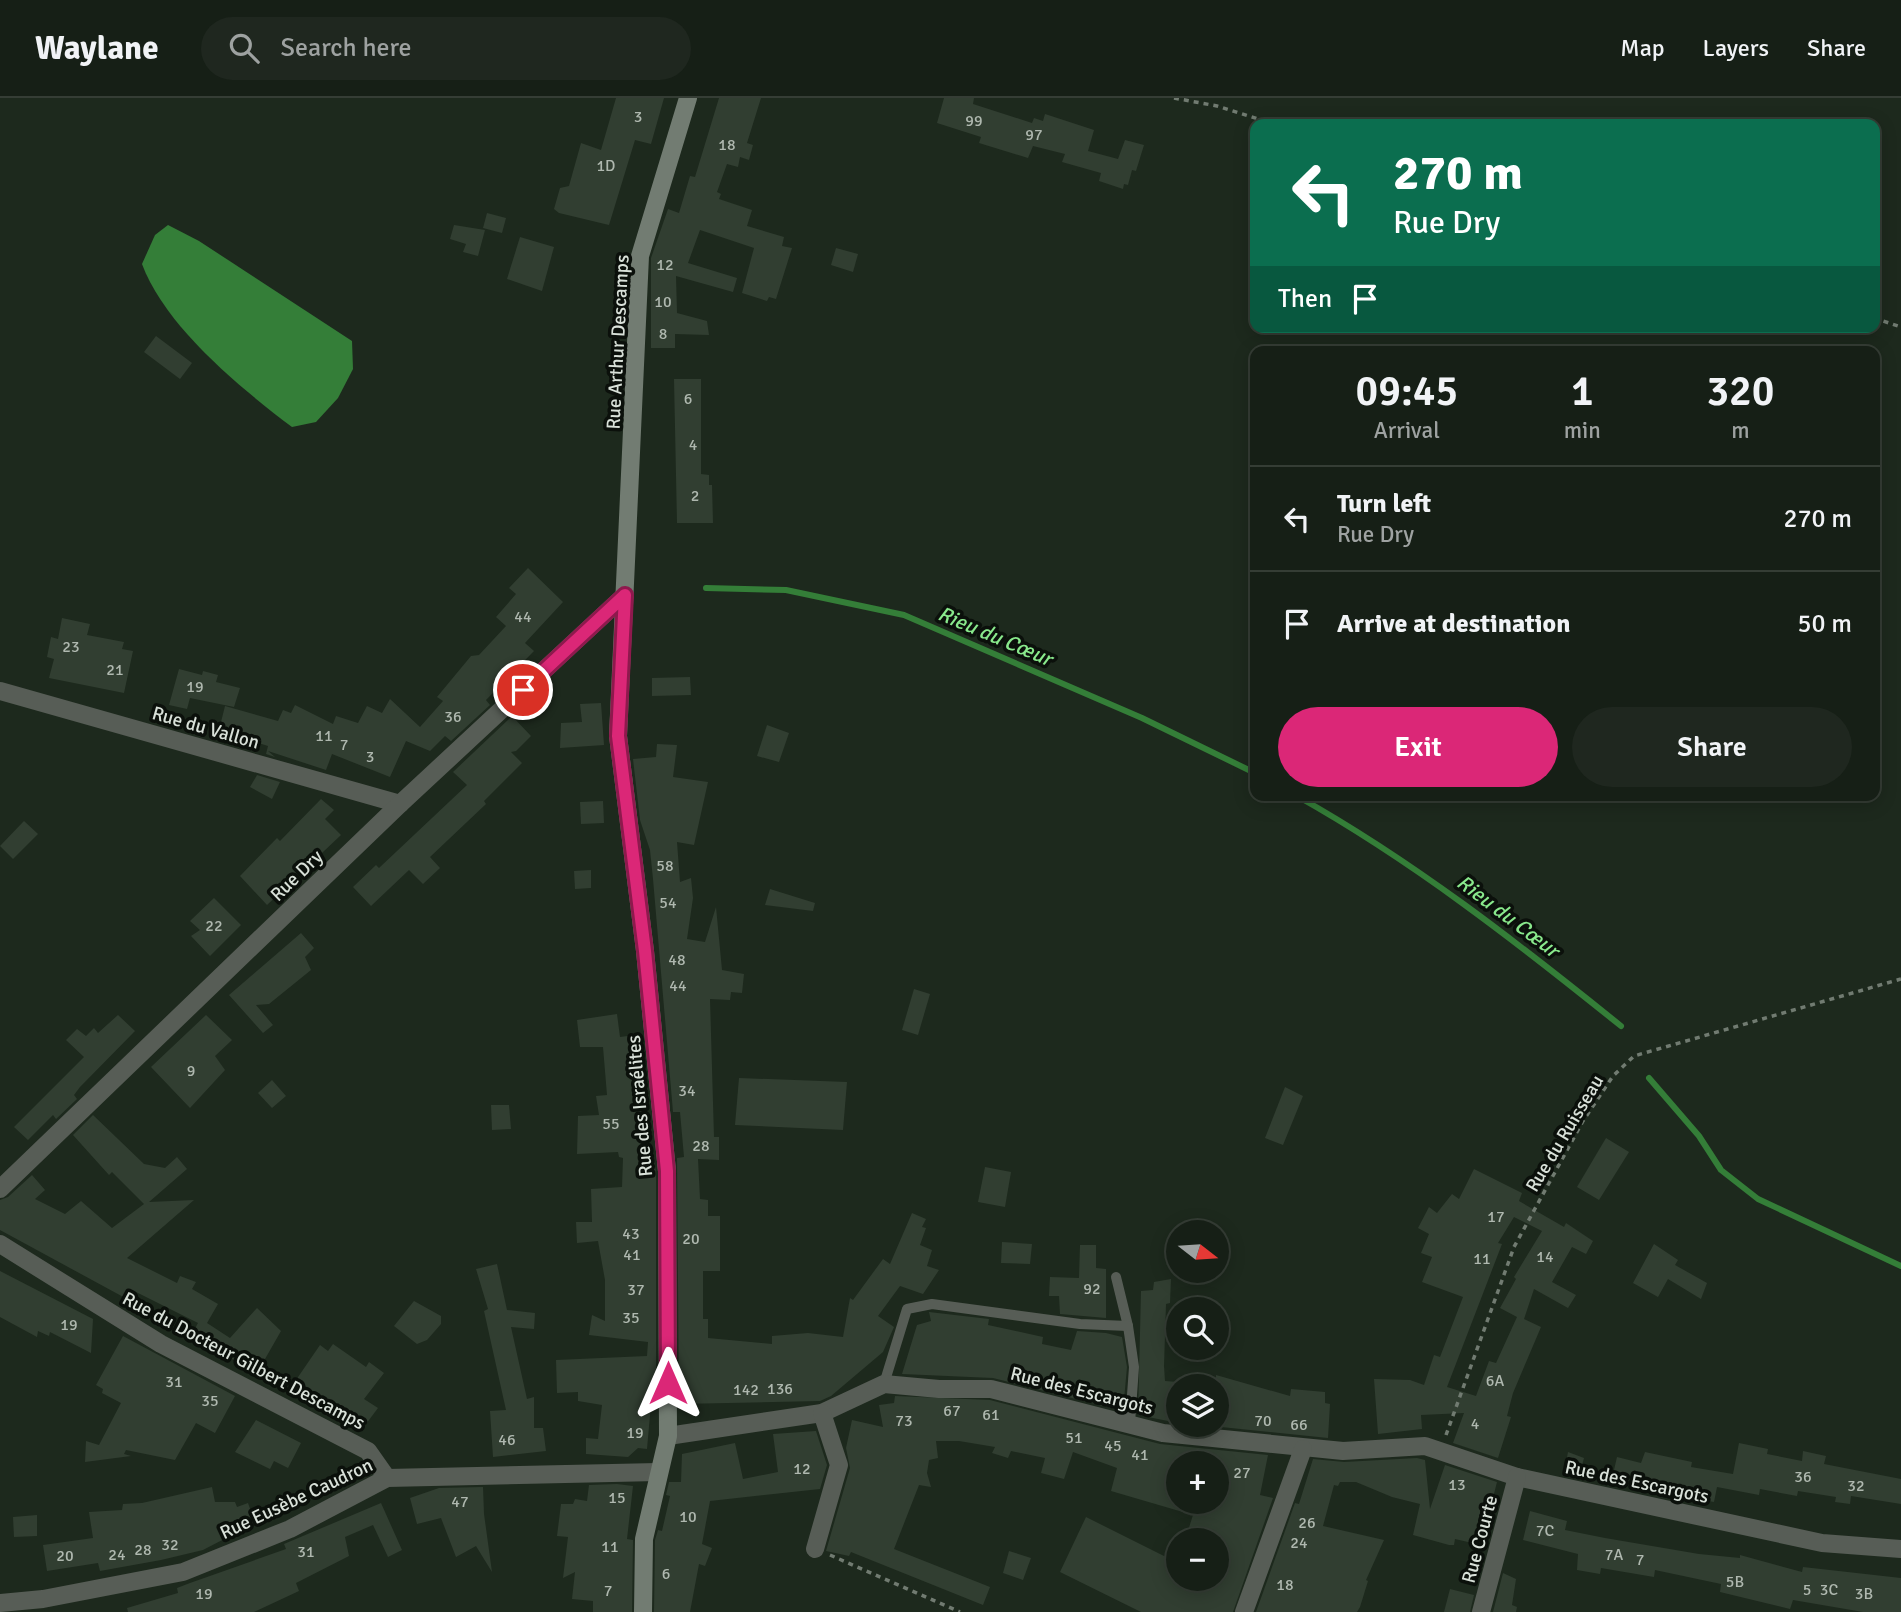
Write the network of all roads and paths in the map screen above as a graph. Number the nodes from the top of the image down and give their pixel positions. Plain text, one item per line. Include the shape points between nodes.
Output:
1 (688, 98) edge
2 (1174, 98) edge
3 (1258, 119) edge
4 (1880, 320) edge
5 (1901, 327) edge
6 (625, 595) junction
7 (0, 691) edge
8 (400, 804) junction
9 (1901, 979) edge
10 (0, 1189) edge
11 (0, 1244) edge
12 (1116, 1277) dead end
13 (1128, 1326) junction
14 (884, 1384) junction
15 (822, 1413) junction
16 (1130, 1423) junction
17 (668, 1436) junction
18 (1303, 1448) junction
19 (1441, 1449) junction
20 (658, 1472) junction
21 (1517, 1476) junction
22 (387, 1478) junction
23 (815, 1549) joint
24 (1901, 1549) edge
25 (0, 1603) edge
26 (643, 1612) edge
27 (960, 1612) edge
28 (1244, 1612) edge
29 (1481, 1612) edge

1 - 6 street, Rue Arthur Descamps via 640,256
2 - 3 path
4 - 5 path
6 - 8 street, Rue Dry
6 - 17 street, Rue des Israélites via 618,736 667,1171
7 - 8 street, Rue du Vallon
8 - 10 street, Rue Dry
9 - 19 path, Rue du Ruisseau via 1634,1056 1613,1076 1514,1247
11 - 22 street, Rue du Docteur Gilbert Descamps via 161,1345 368,1451
12 - 13 lane
13 - 14 lane via 932,1304 906,1309
13 - 16 lane via 1134,1367
14 - 15 street
14 - 16 street, Rue des Escargots via 991,1389
15 - 17 street
15 - 23 street via 839,1465
16 - 18 street, Rue des Escargots via 1163,1433
17 - 20 street, Rue des Israélites
18 - 19 street, Rue des Escargots
18 - 28 street
19 - 21 street, Rue des Escargots
20 - 22 street, Rue Eusèbe Caudron
20 - 26 street, Rue des Israélites via 645,1539
21 - 24 street, Rue des Escargots via 1822,1543
21 - 29 street, Rue Courte
22 - 25 street, Rue Eusèbe Caudron via 290,1529 183,1573
23 - 27 path

